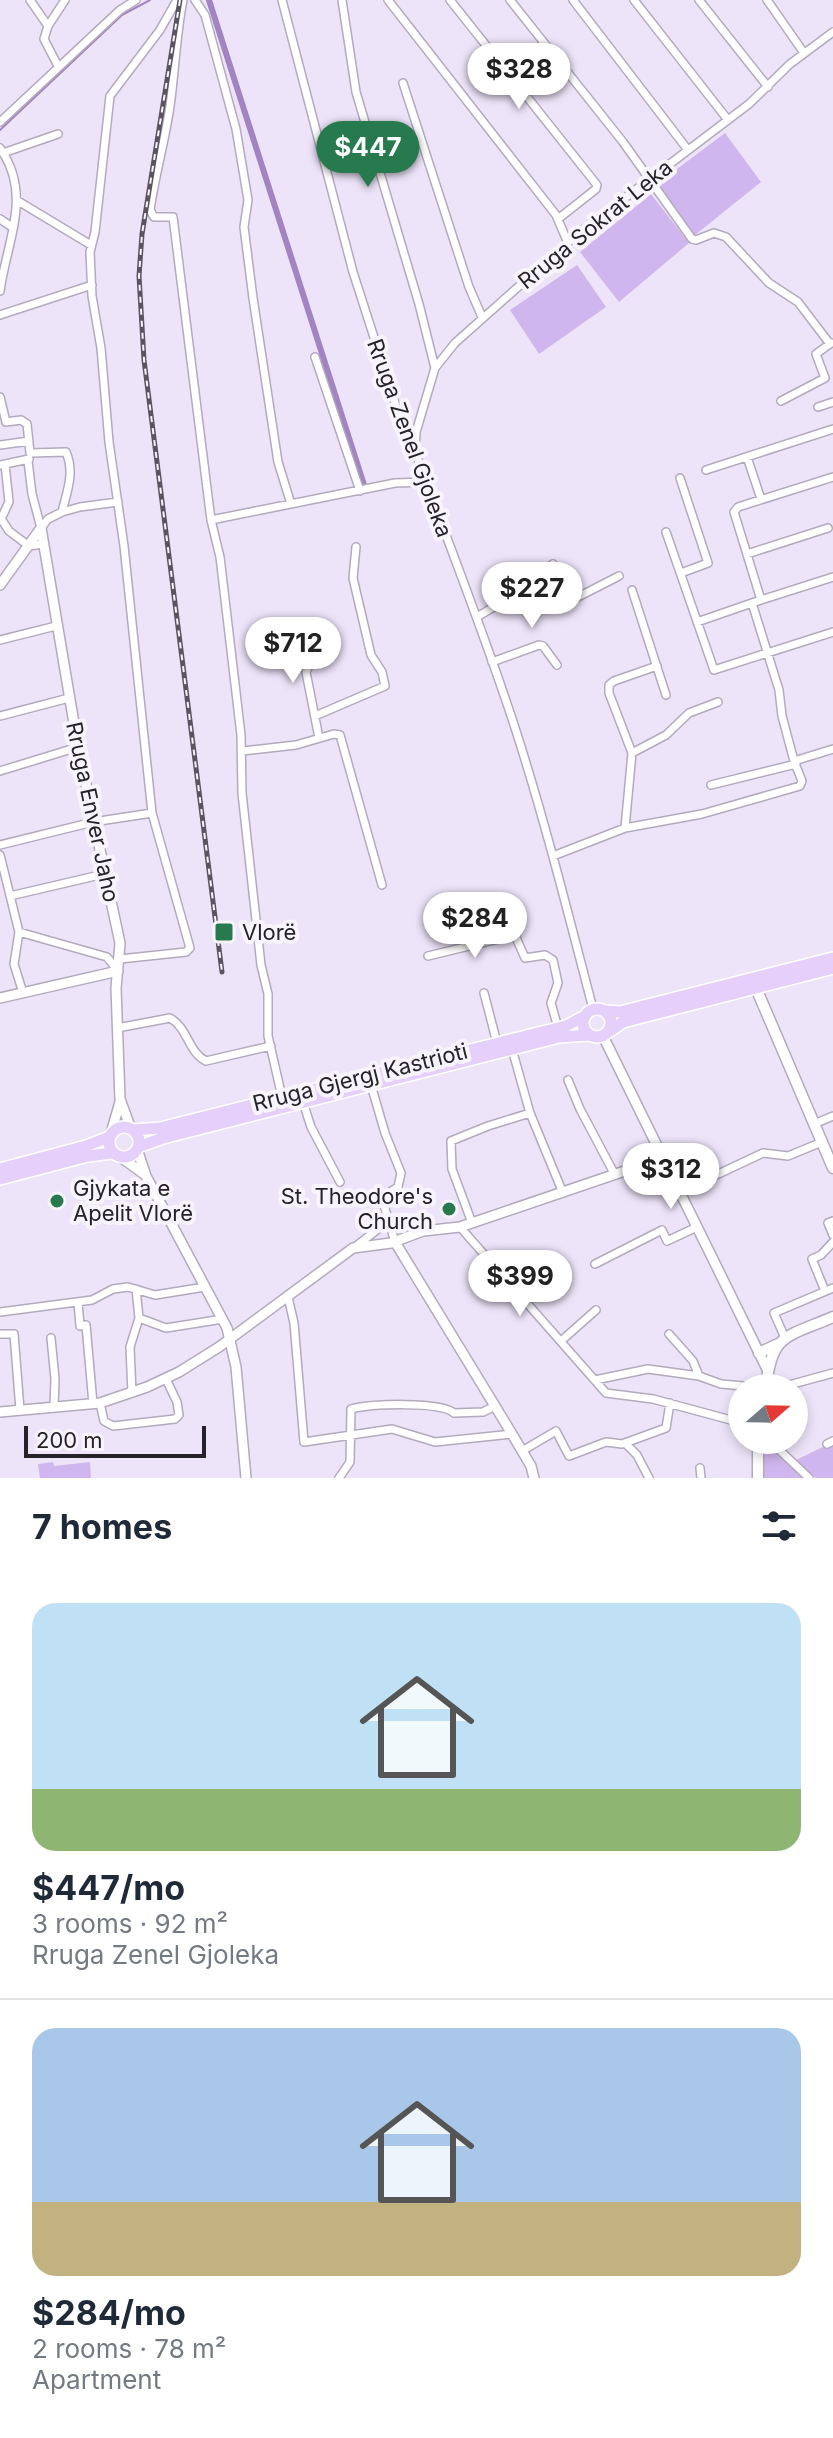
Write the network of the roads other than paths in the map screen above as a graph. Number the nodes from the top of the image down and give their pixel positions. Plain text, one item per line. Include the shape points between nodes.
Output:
1 (30, 0) edge
2 (65, 0) edge
3 (136, 0) edge
4 (177, 0) edge
5 (183, 0) edge
6 (195, 0) edge
7 (282, 0) edge
8 (342, 0) edge
9 (388, 0) edge
10 (450, 0) edge
11 (510, 0) edge
12 (573, 0) edge
13 (634, 0) edge
14 (699, 0) edge
15 (767, 0) edge
16 (48, 26) junction
17 (833, 32) edge
18 (804, 53) junction
19 (58, 66) junction
20 (403, 83) dead end
21 (768, 87) junction
22 (728, 120) junction
23 (0, 122) edge
24 (58, 134) dead end
25 (688, 150) junction
26 (2, 151) edge
27 (648, 180) junction
28 (18, 201) junction
29 (0, 219) edge
30 (558, 219) junction
31 (12, 227) junction
32 (568, 243) junction
33 (91, 245) junction
34 (92, 285) junction
35 (0, 291) edge
36 (0, 315) edge
37 (482, 317) junction
38 (828, 340) edge
39 (315, 357) dead end
40 (435, 368) junction
41 (829, 376) edge
42 (0, 397) edge
43 (781, 401) dead end
44 (833, 402) edge
45 (818, 407) dead end
46 (3, 422) edge
47 (833, 429) edge
48 (29, 441) junction
49 (0, 445) edge
50 (416, 454) junction
51 (29, 457) junction
52 (747, 457) junction
53 (3, 465) edge
54 (706, 470) dead end
55 (833, 477) edge
56 (680, 478) dead end
57 (426, 482) junction
58 (360, 491) junction
59 (761, 499) junction
60 (118, 502) junction
61 (291, 504) junction
62 (62, 512) junction
63 (1, 518) edge
64 (211, 520) junction
65 (41, 528) junction
66 (828, 528) dead end
67 (666, 532) dead end
68 (43, 544) junction
69 (29, 546) junction
70 (356, 547) dead end
71 (747, 554) junction
72 (681, 573) junction
73 (619, 576) dead end
74 (833, 577) edge
75 (1, 581) edge
76 (632, 590) dead end
77 (761, 600) junction
78 (752, 603) junction
79 (477, 617) junction
80 (697, 622) junction
81 (302, 625) dead end
82 (56, 626) junction
83 (833, 632) edge
84 (0, 640) edge
85 (768, 652) junction
86 (492, 662) junction
87 (557, 665) dead end
88 (657, 666) junction
89 (666, 695) dead end
90 (69, 698) junction
91 (718, 702) dead end
92 (0, 716) edge
93 (315, 716) junction
94 (319, 738) junction
95 (78, 747) junction
96 (833, 749) edge
97 (242, 751) junction
98 (632, 753) junction
99 (795, 762) junction
100 (0, 771) edge
101 (711, 785) dead end
102 (152, 813) junction
103 (93, 822) junction
104 (625, 828) junction
105 (0, 845) edge
106 (0, 855) edge
107 (553, 856) junction
108 (104, 874) junction
109 (382, 885) dead end
110 (10, 896) junction
111 (510, 924) dead end
112 (19, 932) junction
113 (515, 935) junction
114 (428, 956) dead end
115 (833, 958) edge
116 (120, 959) junction
117 (833, 968) edge
118 (118, 971) junction
119 (756, 988) junction
120 (23, 993) junction
121 (484, 993) dead end
122 (0, 998) edge
123 (606, 1011) junction
124 (589, 1013) junction
125 (117, 1028) junction
126 (558, 1028) junction
127 (606, 1033) junction
128 (589, 1035) junction
129 (497, 1043) junction
130 (271, 1046) junction
131 (512, 1049) junction
132 (568, 1080) dead end
133 (371, 1085) junction
134 (282, 1097) junction
135 (120, 1099) junction
136 (303, 1102) junction
137 (530, 1113) junction
138 (833, 1116) edge
139 (814, 1124) junction
140 (132, 1130) junction
141 (110, 1135) junction
142 (822, 1142) junction
143 (138, 1148) junction
144 (117, 1155) junction
145 (663, 1158) junction
146 (833, 1168) edge
147 (0, 1169) edge
148 (615, 1175) junction
149 (146, 1176) junction
150 (0, 1179) edge
151 (340, 1182) dead end
152 (680, 1192) junction
153 (563, 1193) junction
154 (833, 1221) edge
155 (387, 1222) junction
156 (472, 1223) junction
157 (460, 1227) junction
158 (697, 1227) junction
159 (833, 1235) edge
160 (395, 1242) junction
161 (833, 1242) edge
162 (353, 1248) junction
163 (595, 1264) dead end
164 (205, 1287) junction
165 (136, 1289) junction
166 (829, 1289) edge
167 (288, 1297) junction
168 (78, 1302) junction
169 (596, 1310) dead end
170 (0, 1312) edge
171 (833, 1317) edge
172 (139, 1318) junction
173 (223, 1319) junction
174 (0, 1334) edge
175 (669, 1334) dead end
176 (51, 1338) dead end
177 (231, 1339) junction
178 (782, 1340) junction
179 (561, 1341) junction
180 (759, 1353) junction
181 (768, 1371) joint
182 (833, 1373) edge
183 (699, 1376) junction
184 (166, 1379) junction
185 (595, 1380) junction
186 (808, 1380) edge
187 (728, 1385) edge
188 (132, 1393) junction
189 (97, 1403) junction
190 (670, 1403) junction
191 (495, 1406) junction
192 (54, 1407) junction
193 (20, 1410) junction
194 (0, 1412) edge
195 (728, 1419) edge
196 (512, 1434) junction
197 (351, 1435) junction
198 (625, 1443) junction
199 (522, 1451) junction
200 (758, 1454) edge
201 (782, 1454) edge
202 (700, 1468) dead end
203 (246, 1478) edge
204 (339, 1478) edge
205 (534, 1478) edge
206 (649, 1478) edge
207 (701, 1478) edge
208 (758, 1478) edge
209 (809, 1478) edge

1 - 16 street
2 - 16 street
3 - 19 street
4 - 33 street via 110,96
5 - 64 street via 150,210 154,217 173,217
6 - 61 street via 205,15 236,129 248,200 244,227 250,277 278,462
7 - 50 street, Rruga Zenel Gjoleka via 353,272
8 - 40 street via 356,92
9 - 30 street
10 - 30 street via 597,185
11 - 27 street
12 - 25 street
13 - 22 street
14 - 21 street
15 - 18 street
16 - 19 street via 44,39
17 - 18 street, Rruga Sokrat Leka
18 - 21 street, Rruga Sokrat Leka
19 - 23 street
20 - 37 street
21 - 22 street, Rruga Sokrat Leka
22 - 25 street, Rruga Sokrat Leka
24 - 26 street
25 - 27 street, Rruga Sokrat Leka
26 - 28 street
27 - 32 street, Rruga Sokrat Leka
27 - 38 street via 692,239 714,233 726,237 769,283 798,302
28 - 31 street
28 - 33 street
29 - 31 street
30 - 32 street
31 - 35 street
32 - 37 street, Rruga Sokrat Leka
33 - 34 street
34 - 36 street
34 - 60 street
37 - 40 street, Rruga Sokrat Leka
38 - 41 street via 816,354
39 - 58 street
40 - 50 street, Rruga Sokrat Leka via 415,437
41 - 43 street
42 - 46 street
44 - 45 street
46 - 48 street via 24,420
47 - 52 street
48 - 49 street
48 - 51 street
50 - 57 street, Rruga Zenel Gjoleka
51 - 53 street
51 - 62 street via 66,452 70,479
51 - 65 street
52 - 54 street
52 - 59 street
53 - 63 street via 9,502
55 - 59 street
56 - 72 street via 708,563
57 - 58 street
57 - 79 street, Rruga Zenel Gjoleka
58 - 61 street
59 - 71 street via 734,512
60 - 62 street
60 - 102 street
61 - 64 street
62 - 65 street
63 - 69 street
64 - 97 street
65 - 68 street, Rruga Enver Jaho
65 - 69 street
66 - 71 street
67 - 72 street
68 - 69 street
68 - 82 street, Rruga Enver Jaho
69 - 75 street
70 - 93 street via 353,578 371,655 385,686
71 - 77 street
72 - 80 street
73 - 79 street via 574,599 553,564
74 - 77 street
76 - 88 street
77 - 78 street
78 - 80 street
78 - 85 street
79 - 86 street, Rruga Zenel Gjoleka
80 - 85 street via 714,670
81 - 93 street
82 - 84 street
82 - 90 street, Rruga Enver Jaho
83 - 85 street
85 - 99 street
86 - 87 street via 539,645
86 - 107 street, Rruga Zenel Gjoleka
88 - 89 street
88 - 98 street via 609,685
90 - 92 street
90 - 95 street, Rruga Enver Jaho
91 - 98 street via 689,713 666,735
93 - 94 street
94 - 97 street
94 - 109 street via 337,734 342,739
95 - 100 street
95 - 103 street, Rruga Enver Jaho
96 - 99 street
97 - 130 street via 242,793
98 - 104 street
99 - 101 street
99 - 104 street via 800,786 702,814
102 - 103 street
102 - 116 street via 190,948
103 - 105 street
103 - 108 street, Rruga Enver Jaho
104 - 107 street
106 - 110 street
107 - 124 street, Rruga Zenel Gjoleka
108 - 110 street
108 - 116 street, Rruga Enver Jaho
110 - 112 street
111 - 113 street
112 - 118 street via 107,957
112 - 120 street via 14,964
113 - 114 street
113 - 126 street via 525,958 545,955 553,960 558,983 551,1003
115 - 123 main road via 620,1012
116 - 118 street, Rruga Enver Jaho
117 - 119 main road
118 - 120 street
118 - 125 street, Rruga Enver Jaho
119 - 127 main road via 623,1022
119 - 139 main road
120 - 122 street
121 - 129 street
123 - 124 main road
123 - 127 main road via 611,1018
124 - 126 main road, Rruga Gjergj Kastrioti
124 - 128 main road via 584,1026
125 - 130 street via 170,1018 206,1061
125 - 135 street, Rruga Enver Jaho
126 - 129 main road, Rruga Gjergj Kastrioti
127 - 128 main road
127 - 145 street
128 - 131 main road, Rruga Gjergj Kastrioti
129 - 134 main road, Rruga Gjergj Kastrioti
130 - 134 street
131 - 133 main road, Rruga Gjergj Kastrioti
131 - 137 street
132 - 148 street
133 - 136 main road, Rruga Gjergj Kastrioti
133 - 155 street via 401,1173 398,1187 383,1202
134 - 140 main road, Rruga Gjergj Kastrioti via 160,1128
135 - 140 street
135 - 141 street
136 - 143 main road, Rruga Gjergj Kastrioti
136 - 151 street
137 - 153 street
137 - 156 street via 451,1141 452,1169
138 - 139 street
139 - 142 main road
140 - 141 main road via 120,1127
140 - 143 main road
141 - 144 main road via 108,1145
141 - 147 main road
142 - 146 main road
142 - 152 street via 784,1157 763,1153
143 - 144 main road via 133,1155
143 - 149 street
144 - 149 street
144 - 150 main road via 88,1156
145 - 148 street
145 - 152 street
148 - 153 street
149 - 164 street
152 - 158 street
153 - 156 street
154 - 159 street via 828,1223
155 - 160 street
155 - 162 street
156 - 157 street
157 - 160 street via 423,1231
157 - 179 street
158 - 163 street via 667,1241 662,1230
158 - 180 street
160 - 162 street
160 - 191 street
161 - 166 street via 812,1259
162 - 167 street
164 - 165 street via 155,1295
164 - 173 street
165 - 168 street via 113,1289 98,1299
165 - 172 street
166 - 178 street via 774,1313
167 - 177 street
167 - 197 street via 304,1442
168 - 170 street
168 - 189 street
169 - 179 street
171 - 178 main road
172 - 173 street via 166,1328
172 - 188 street via 130,1347
173 - 177 street
174 - 193 street via 14,1334
175 - 183 street
176 - 192 street
177 - 184 street
177 - 203 street
178 - 180 main road
178 - 181 main road via 771,1353
179 - 185 street
180 - 181 street
182 - 186 street
183 - 185 street via 648,1369
183 - 187 street
184 - 188 street
184 - 189 street via 178,1405 175,1419 113,1426 104,1421
185 - 190 street via 617,1396
188 - 189 street
189 - 192 street
190 - 195 street
190 - 198 street via 666,1428
191 - 196 street
191 - 197 street via 454,1413 424,1404 355,1408 350,1412
192 - 193 street
193 - 194 street
196 - 197 street via 435,1442 399,1429
196 - 199 street
197 - 204 street via 350,1462
198 - 199 street via 606,1442 569,1456 556,1431
198 - 206 street
199 - 205 street
200 - 208 main road
201 - 209 street
202 - 207 street

